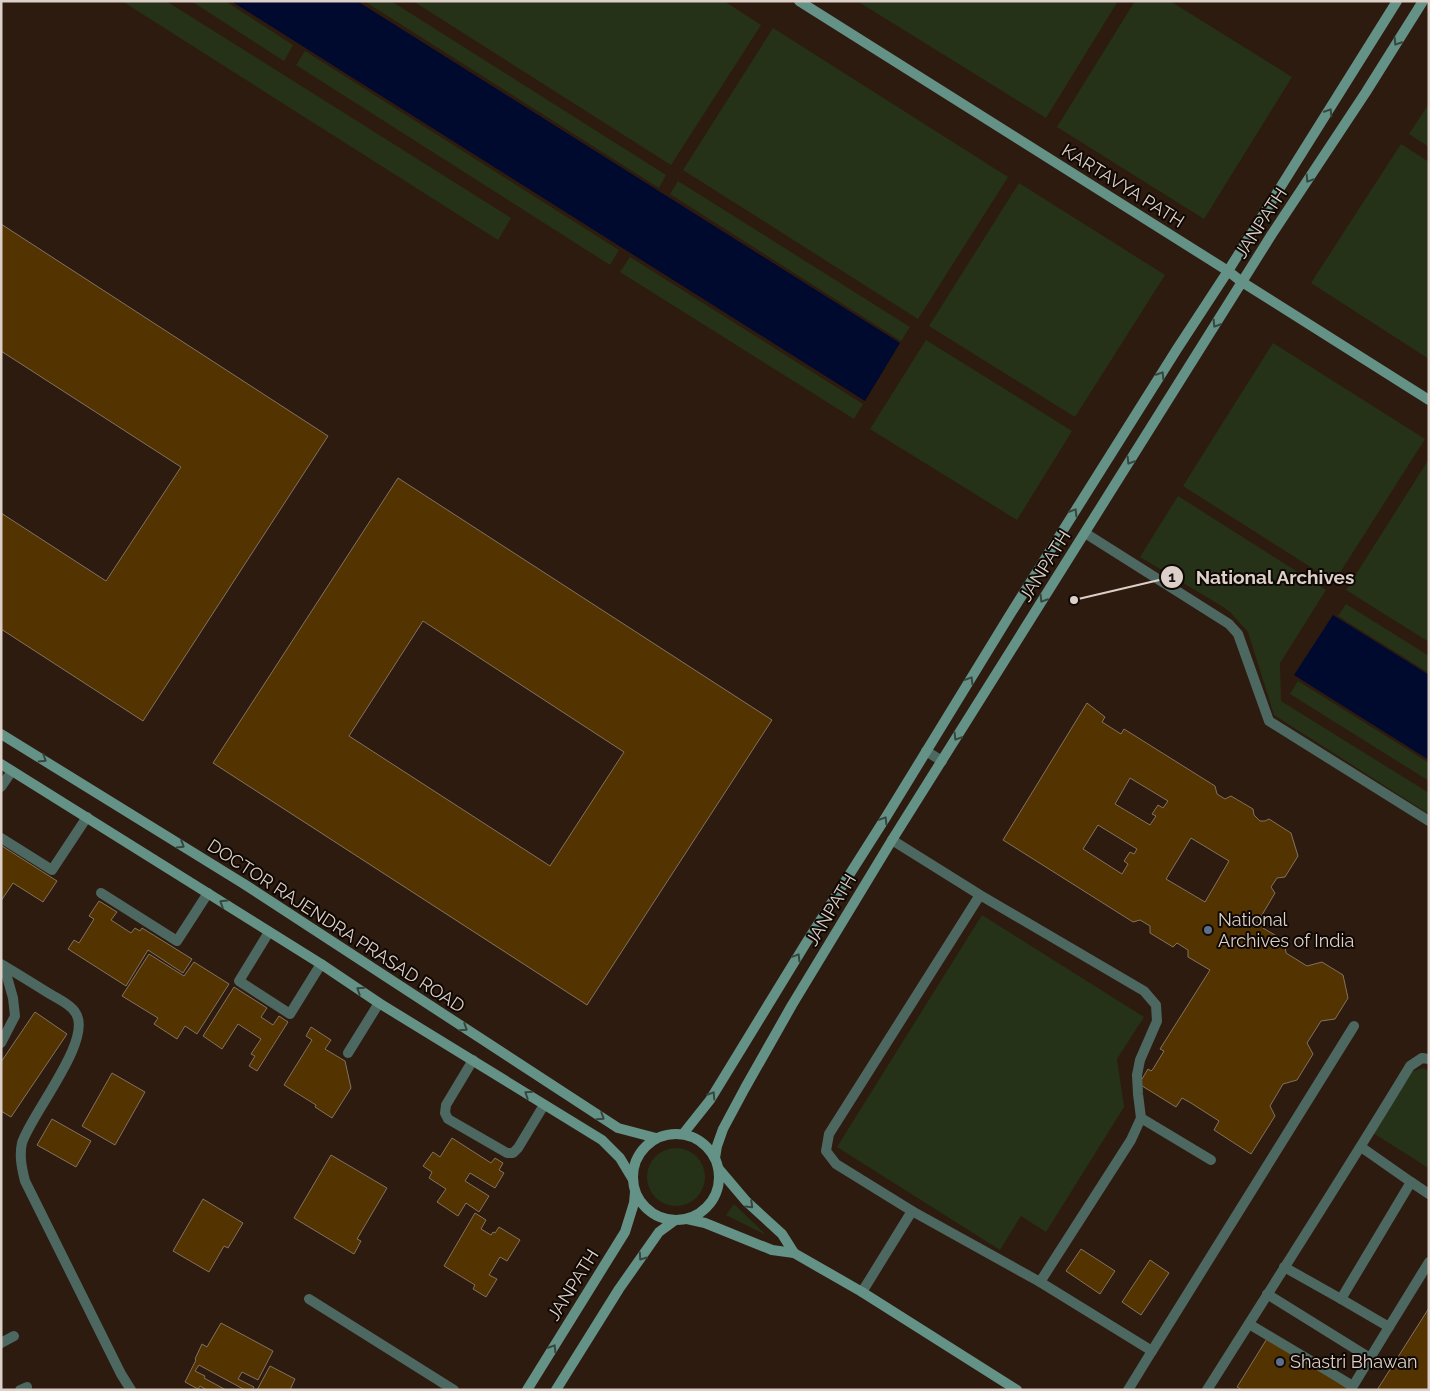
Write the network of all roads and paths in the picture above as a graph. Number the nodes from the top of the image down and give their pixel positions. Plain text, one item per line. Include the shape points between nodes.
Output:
1 (799, 1) edge
2 (1397, 1) edge
3 (1423, 1) edge
4 (1228, 271) junction
5 (1242, 282) junction
6 (1429, 400) edge
7 (1084, 533) junction
8 (1, 734) edge
9 (926, 751) junction
10 (942, 761) junction
11 (1, 764) edge
12 (12, 770) junction
13 (1, 787) edge
14 (87, 817) junction
15 (1429, 820) edge
16 (1, 838) edge
17 (892, 840) junction
18 (101, 893) dead end
19 (208, 893) junction
20 (980, 895) junction
21 (269, 932) junction
22 (321, 964) junction
23 (3, 965) edge
24 (379, 1003) junction
25 (1354, 1026) dead end
26 (1, 1043) edge
27 (348, 1053) dead end
28 (1429, 1059) edge
29 (473, 1060) junction
30 (544, 1105) junction
31 (1141, 1118) junction
32 (683, 1134) junction
33 (656, 1138) junction
34 (1361, 1147) junction
35 (1211, 1160) dead end
36 (717, 1163) junction
37 (632, 1178) junction
38 (1411, 1182) junction
39 (635, 1192) junction
40 (1429, 1194) edge
41 (912, 1211) junction
42 (687, 1219) junction
43 (674, 1221) junction
44 (794, 1253) junction
45 (1429, 1262) edge
46 (1284, 1267) junction
47 (1040, 1282) junction
48 (862, 1292) junction
49 (1267, 1294) junction
50 (309, 1299) dead end
51 (1341, 1299) junction
52 (1249, 1324) junction
53 (1389, 1327) junction
54 (14, 1336) dead end
55 (1, 1343) edge
56 (1152, 1351) junction
57 (1370, 1358) junction
58 (131, 1390) edge
59 (454, 1390) edge
60 (527, 1390) edge
61 (556, 1390) edge
62 (1017, 1390) edge
63 (1128, 1390) edge
64 (1207, 1390) edge

1 - 4 main road, KARTAVYA PATH
4 -> 2 main road, JANPATH
3 -> 5 main road, JANPATH
4 - 5 main road, KARTAVYA PATH
9 -> 4 main road, JANPATH
5 - 6 main road, KARTAVYA PATH
5 -> 7 main road, JANPATH
7 -> 10 main road, JANPATH
7 - 15 street via 1229,624 1238,634 1269,721
8 -> 33 main road, DOCTOR RAJENDRA PRASAD ROAD via 244,884 618,1128
9 - 10 street
32 -> 9 main road, JANPATH via 710,1100
10 - 17 main road, JANPATH
11 - 12 main road
12 - 13 street
12 - 14 main road
14 - 16 street via 52,870
14 - 19 main road
17 - 20 street
17 - 36 main road, JANPATH via 792,1005 723,1129 717,1146
18 - 19 street via 177,941
21 -> 19 main road
20 - 31 street via 1144,991 1156,1005 1157,1022 1137,1075
20 - 41 street via 829,1134 826,1151 836,1164
21 - 22 main road
21 - 22 street via 239,981 290,1014
24 -> 22 main road
23 - 26 street via 15,1016
23 - 58 street via 76,1012 79,1025 72,1055 32,1122 22,1144 21,1161 25,1181
24 - 27 street
24 - 29 main road
25 - 56 street
28 - 34 street via 1422,1058 1410,1066
30 -> 29 main road
29 - 30 street via 446,1105 448,1119 507,1153 513,1153
30 - 37 main road via 602,1140 620,1158
31 - 35 street
31 - 47 street via 1131,1140
32 - 33 main road
32 - 36 main road via 702,1142
33 - 37 main road via 638,1155
34 - 38 street
34 - 46 street
36 - 42 main road via 719,1181 716,1194 709,1206
36 -> 44 main road via 746,1201 782,1234
37 - 39 main road
38 - 40 street
38 - 51 street
39 - 43 main road via 650,1212
60 -> 39 main road, JANPATH via 625,1232
41 - 47 street
41 - 48 street
42 - 43 main road
42 - 44 main road via 772,1250
43 -> 61 main road via 659,1232 619,1289
44 - 48 main road
45 - 53 street
46 - 49 street
46 - 51 street
47 - 56 street
48 - 62 main road
49 - 52 street
49 - 57 street
50 - 59 street
51 - 53 street
52 - 57 street via 1353,1386
52 - 64 street
53 - 57 street
54 - 55 street
56 - 63 street

